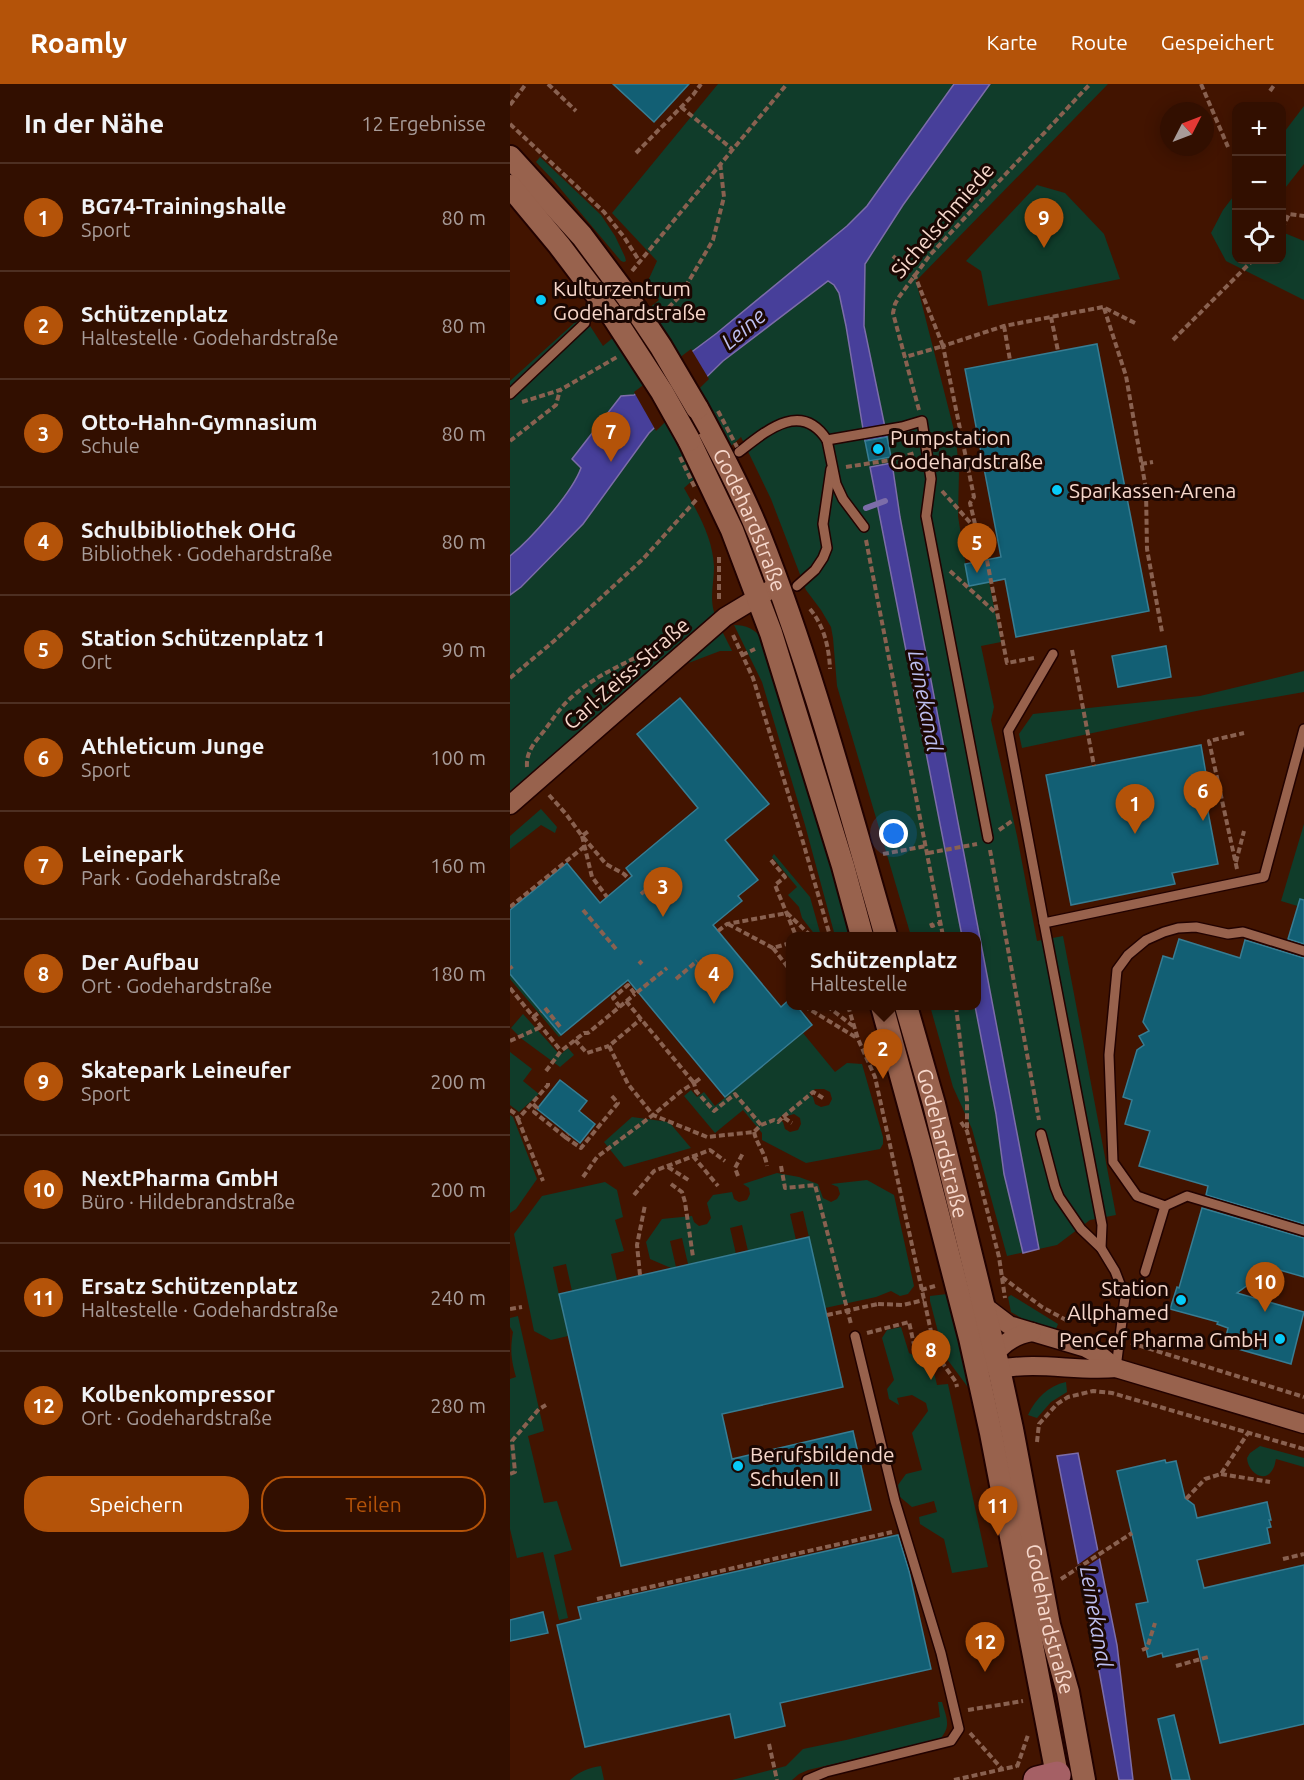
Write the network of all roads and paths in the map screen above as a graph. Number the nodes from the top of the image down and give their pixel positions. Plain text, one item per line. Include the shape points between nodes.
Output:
1 (526, 84) edge
2 (548, 84) edge
3 (701, 84) edge
4 (787, 84) edge
5 (1090, 84) edge
6 (1201, 84) edge
7 (1275, 84) edge
8 (1270, 91) dead end
9 (510, 105) edge
10 (681, 107) junction
11 (576, 111) dead end
12 (510, 124) edge
13 (1227, 147) dead end
14 (732, 149) junction
15 (636, 153) dead end
16 (510, 157) edge
17 (510, 186) edge
18 (1304, 216) edge
19 (1286, 220) edge
20 (893, 256) dead end
21 (640, 262) junction
22 (1249, 264) edge
23 (629, 274) dead end
24 (915, 276) junction
25 (1103, 307) junction
26 (1051, 317) junction
27 (585, 323) dead end
28 (1135, 324) dead end
29 (1004, 326) junction
30 (1173, 340) dead end
31 (943, 346) junction
32 (1058, 351) dead end
33 (905, 357) junction
34 (1010, 360) dead end
35 (560, 390) dead end
36 (510, 394) edge
37 (922, 421) junction
38 (826, 440) junction
39 (510, 441) edge
40 (928, 450) junction
41 (732, 455) junction
42 (1153, 462) dead end
43 (1142, 464) junction
44 (831, 469) junction
45 (931, 479) junction
46 (703, 486) junction
47 (704, 507) dead end
48 (982, 525) dead end
49 (864, 527) joint
50 (976, 528) junction
51 (982, 535) junction
52 (718, 553) dead end
53 (787, 586) junction
54 (970, 589) dead end
55 (758, 597) junction
56 (718, 599) junction
57 (713, 602) dead end
58 (996, 613) junction
59 (725, 617) junction
60 (1162, 632) dead end
61 (675, 634) dead end
62 (1071, 650) dead end
63 (1053, 654) joint
64 (510, 678) edge
65 (1304, 729) edge
66 (1244, 733) dead end
67 (1094, 766) dead end
68 (529, 788) junction
69 (510, 805) edge
70 (560, 808) dead end
71 (1023, 813) junction
72 (590, 830) dead end
73 (1244, 831) dead end
74 (582, 836) junction
75 (988, 838) junction
76 (978, 843) dead end
77 (585, 846) junction
78 (926, 846) junction
79 (930, 853) junction
80 (879, 855) dead end
81 (771, 860) dead end
82 (1235, 863) junction
83 (667, 875) dead end
84 (629, 879) dead end
85 (1239, 882) junction
86 (641, 894) dead end
87 (608, 897) dead end
88 (510, 907) edge
89 (583, 910) dead end
90 (786, 913) junction
91 (931, 923) dead end
92 (941, 923) junction
93 (1044, 923) junction
94 (727, 924) junction
95 (718, 931) dead end
96 (794, 932) edge
97 (807, 932) edge
98 (829, 932) edge
99 (861, 932) edge
100 (885, 932) edge
101 (943, 932) edge
102 (786, 944) edge
103 (772, 948) junction
104 (616, 949) dead end
105 (1304, 951) edge
106 (697, 962) dead end
107 (786, 964) edge
108 (667, 968) dead end
109 (676, 979) dead end
110 (510, 988) edge
111 (635, 994) junction
112 (626, 1001) junction
113 (620, 1007) junction
114 (812, 1010) edge
115 (833, 1010) edge
116 (849, 1010) edge
117 (883, 1010) edge
118 (907, 1010) edge
119 (957, 1010) edge
120 (533, 1017) junction
121 (641, 1019) junction
122 (541, 1027) junction
123 (854, 1027) junction
124 (561, 1028) dead end
125 (858, 1039) junction
126 (575, 1040) junction
127 (510, 1041) edge
128 (609, 1046) junction
129 (561, 1051) junction
130 (546, 1071) dead end
131 (702, 1077) dead end
132 (548, 1081) dead end
133 (694, 1083) junction
134 (611, 1095) dead end
135 (823, 1098) dead end
136 (533, 1104) junction
137 (510, 1110) edge
138 (956, 1114) dead end
139 (653, 1116) junction
140 (783, 1117) junction
141 (518, 1119) junction
142 (792, 1123) dead end
143 (761, 1125) junction
144 (967, 1131) junction
145 (754, 1132) junction
146 (1041, 1134) joint
147 (743, 1153) dead end
148 (693, 1156) junction
149 (725, 1161) dead end
150 (767, 1166) dead end
151 (780, 1166) dead end
152 (668, 1167) junction
153 (738, 1176) dead end
154 (583, 1177) dead end
155 (543, 1181) dead end
156 (690, 1181) dead end
157 (670, 1184) dead end
158 (718, 1186) dead end
159 (634, 1195) dead end
160 (645, 1205) dead end
161 (1165, 1206) junction
162 (1304, 1231) edge
163 (1101, 1248) junction
164 (693, 1257) dead end
165 (1145, 1272) dead end
166 (640, 1275) dead end
167 (924, 1300) junction
168 (984, 1306) junction
169 (522, 1307) dead end
170 (510, 1309) edge
171 (827, 1315) dead end
172 (1070, 1323) dead end
173 (1032, 1332) junction
174 (855, 1336) junction
175 (970, 1338) junction
176 (1120, 1339) junction
177 (936, 1354) junction
178 (994, 1361) junction
179 (1116, 1368) junction
180 (959, 1393) dead end
181 (982, 1393) junction
182 (1304, 1397) edge
183 (546, 1405) dead end
184 (1039, 1424) dead end
185 (1304, 1424) edge
186 (1248, 1433) junction
187 (1304, 1449) edge
188 (510, 1474) edge
189 (1221, 1474) junction
190 (1269, 1482) dead end
191 (1186, 1499) dead end
192 (904, 1529) junction
193 (1132, 1533) dead end
194 (1304, 1554) edge
195 (1283, 1559) dead end
196 (1061, 1579) dead end
197 (597, 1599) dead end
198 (1155, 1623) dead end
199 (1142, 1650) dead end
200 (1208, 1657) dead end
201 (1176, 1666) dead end
202 (967, 1710) dead end
203 (1026, 1710) dead end
204 (959, 1729) junction
205 (1030, 1730) dead end
206 (768, 1744) dead end
207 (1002, 1769) junction
208 (1064, 1777) edge
209 (777, 1780) edge
210 (807, 1780) edge
211 (954, 1780) edge

1 - 9 path
2 - 11 path
3 - 10 path
4 - 14 path
5 - 24 path, Sichelschmiede via 930,255
6 - 13 path
7 - 8 path
10 - 14 path
10 - 15 path
12 - 21 path via 604,212
14 - 21 path
16 - 41 street, Godehardstraße, bridge via 582,236 629,299
17 - 46 street, Godehardstraße, bridge via 612,315 662,392
18 - 19 path via 1289,214
20 - 24 path
21 - 23 path
22 - 30 path
24 - 31 path
24 - 33 path, Sichelschmiede via 898,297 893,313
25 - 26 path
25 - 28 path
25 - 43 path via 1126,376
26 - 29 path
26 - 32 path
27 - 36 lane
29 - 31 path
29 - 34 path
31 - 33 path
31 - 50 path via 974,497 970,503
33 - 37 path, Sichelschmiede
35 - 39 path via 556,405
37 - 38 lane
37 - 40 lane
38 - 41 lane via 821,432 794,420 777,424
38 - 44 lane
40 - 44 path
40 - 45 lane
41 - 53 street, Godehardstraße via 758,532
42 - 43 path
43 - 60 path via 1148,549
44 - 49 lane via 843,499
44 - 53 lane via 823,524 827,548 815,570
45 - 50 path
45 - 75 lane via 926,516
46 - 47 path
46 - 55 street, Godehardstraße via 732,530
46 - 64 path via 643,559
48 - 51 path
49 - 78 path
50 - 51 path
51 - 58 path
52 - 56 path
53 - 55 street, Carl-Zeiss-Straße
53 - 100 street, Godehardstraße
54 - 58 path
55 - 59 street, Carl-Zeiss-Straße
55 - 99 street, Godehardstraße
56 - 57 path
56 - 59 path
58 - 63 path via 1007,663
59 - 68 street, Carl-Zeiss-Straße
59 - 98 path via 753,678
61 - 68 path via 573,695 526,758
62 - 67 path
63 - 71 lane via 1008,731
65 - 85 lane via 1264,877
66 - 82 path via 1209,741
68 - 69 street, Carl-Zeiss-Straße
70 - 74 path
71 - 75 path
71 - 93 lane
72 - 74 path
73 - 82 path
74 - 77 path
74 - 84 path via 606,864
75 - 146 path
76 - 79 path
77 - 87 path via 592,877
77 - 88 path
78 - 79 path
78 - 80 path
79 - 92 path
81 - 90 path via 784,876 775,885
82 - 85 path
83 - 86 path via 651,888 655,892 671,879 667,873
85 - 93 lane
89 - 104 path
90 - 94 path
90 - 96 path
90 - 97 path
91 - 92 path
92 - 101 path
93 - 163 lane via 1102,1225
94 - 95 path
94 - 103 path
102 - 103 path
103 - 107 path
105 - 161 lane via 1243,932 1178,928 1146,940 1117,970 1109,1055 1113,1162 1137,1196
106 - 109 path
108 - 111 path
110 - 120 path
111 - 112 path
111 - 113 path via 628,985 613,998
112 - 113 path
112 - 121 path
113 - 126 path
114 - 125 path
115 - 123 path
116 - 123 path
117 - 175 street, Godehardstraße
118 - 168 street, Godehardstraße
119 - 144 path via 968,1100
120 - 122 path
120 - 124 path via 543,1009
121 - 128 path
121 - 133 path
122 - 127 path
122 - 129 path
123 - 125 path
125 - 167 path via 875,1077
126 - 128 path via 587,1053
126 - 129 path
128 - 139 path via 628,1084
129 - 130 path
131 - 133 path
132 - 136 path
133 - 139 path
133 - 143 path via 696,1091 714,1111 735,1094
134 - 136 path via 618,1103 581,1148 534,1112 537,1108
135 - 140 path via 813,1092
136 - 141 path
137 - 141 path
138 - 144 path
139 - 145 path via 707,1137
139 - 154 path via 597,1157
140 - 142 path
140 - 143 path
141 - 155 path
143 - 145 path
144 - 172 path via 1002,1277
145 - 150 path
146 - 163 lane via 1059,1197 1081,1229
147 - 153 path via 735,1168
148 - 149 path via 710,1150
148 - 152 path
148 - 158 path
151 - 174 path via 785,1188 815,1185
152 - 156 path
152 - 159 path via 654,1171
157 - 164 path via 682,1192
160 - 166 path via 636,1245
161 - 162 lane via 1187,1196
161 - 165 lane
163 - 176 lane via 1125,1298
167 - 171 path, bridge via 903,1305 878,1304
167 - 177 path
168 - 173 street via 1009,1325
168 - 178 street, Godehardstraße
169 - 170 path
173 - 178 street via 1019,1334
173 - 179 street via 1086,1348
174 - 177 path via 909,1322 915,1349
174 - 192 lane
175 - 178 street
175 - 181 street, Godehardstraße
176 - 179 lane
176 - 182 path
177 - 180 path via 956,1382
178 - 179 street via 1016,1366
178 - 181 street, Godehardstraße
178 - 208 street, Godehardstraße via 1012,1429 1049,1625 1068,1692
179 - 185 street
181 - 208 street, Godehardstraße
183 - 188 path via 512,1441 515,1472
184 - 186 path via 1062,1401 1093,1391 1112,1393
186 - 187 path
186 - 189 path
189 - 190 path
189 - 191 path via 1205,1479
192 - 197 path
192 - 204 lane
193 - 196 path
194 - 195 path
198 - 199 path via 1147,1648
200 - 201 path
202 - 203 path via 1025,1700
204 - 207 path via 967,1730
204 - 210 lane via 951,1741
205 - 207 path via 1017,1766
206 - 209 path
207 - 211 path

